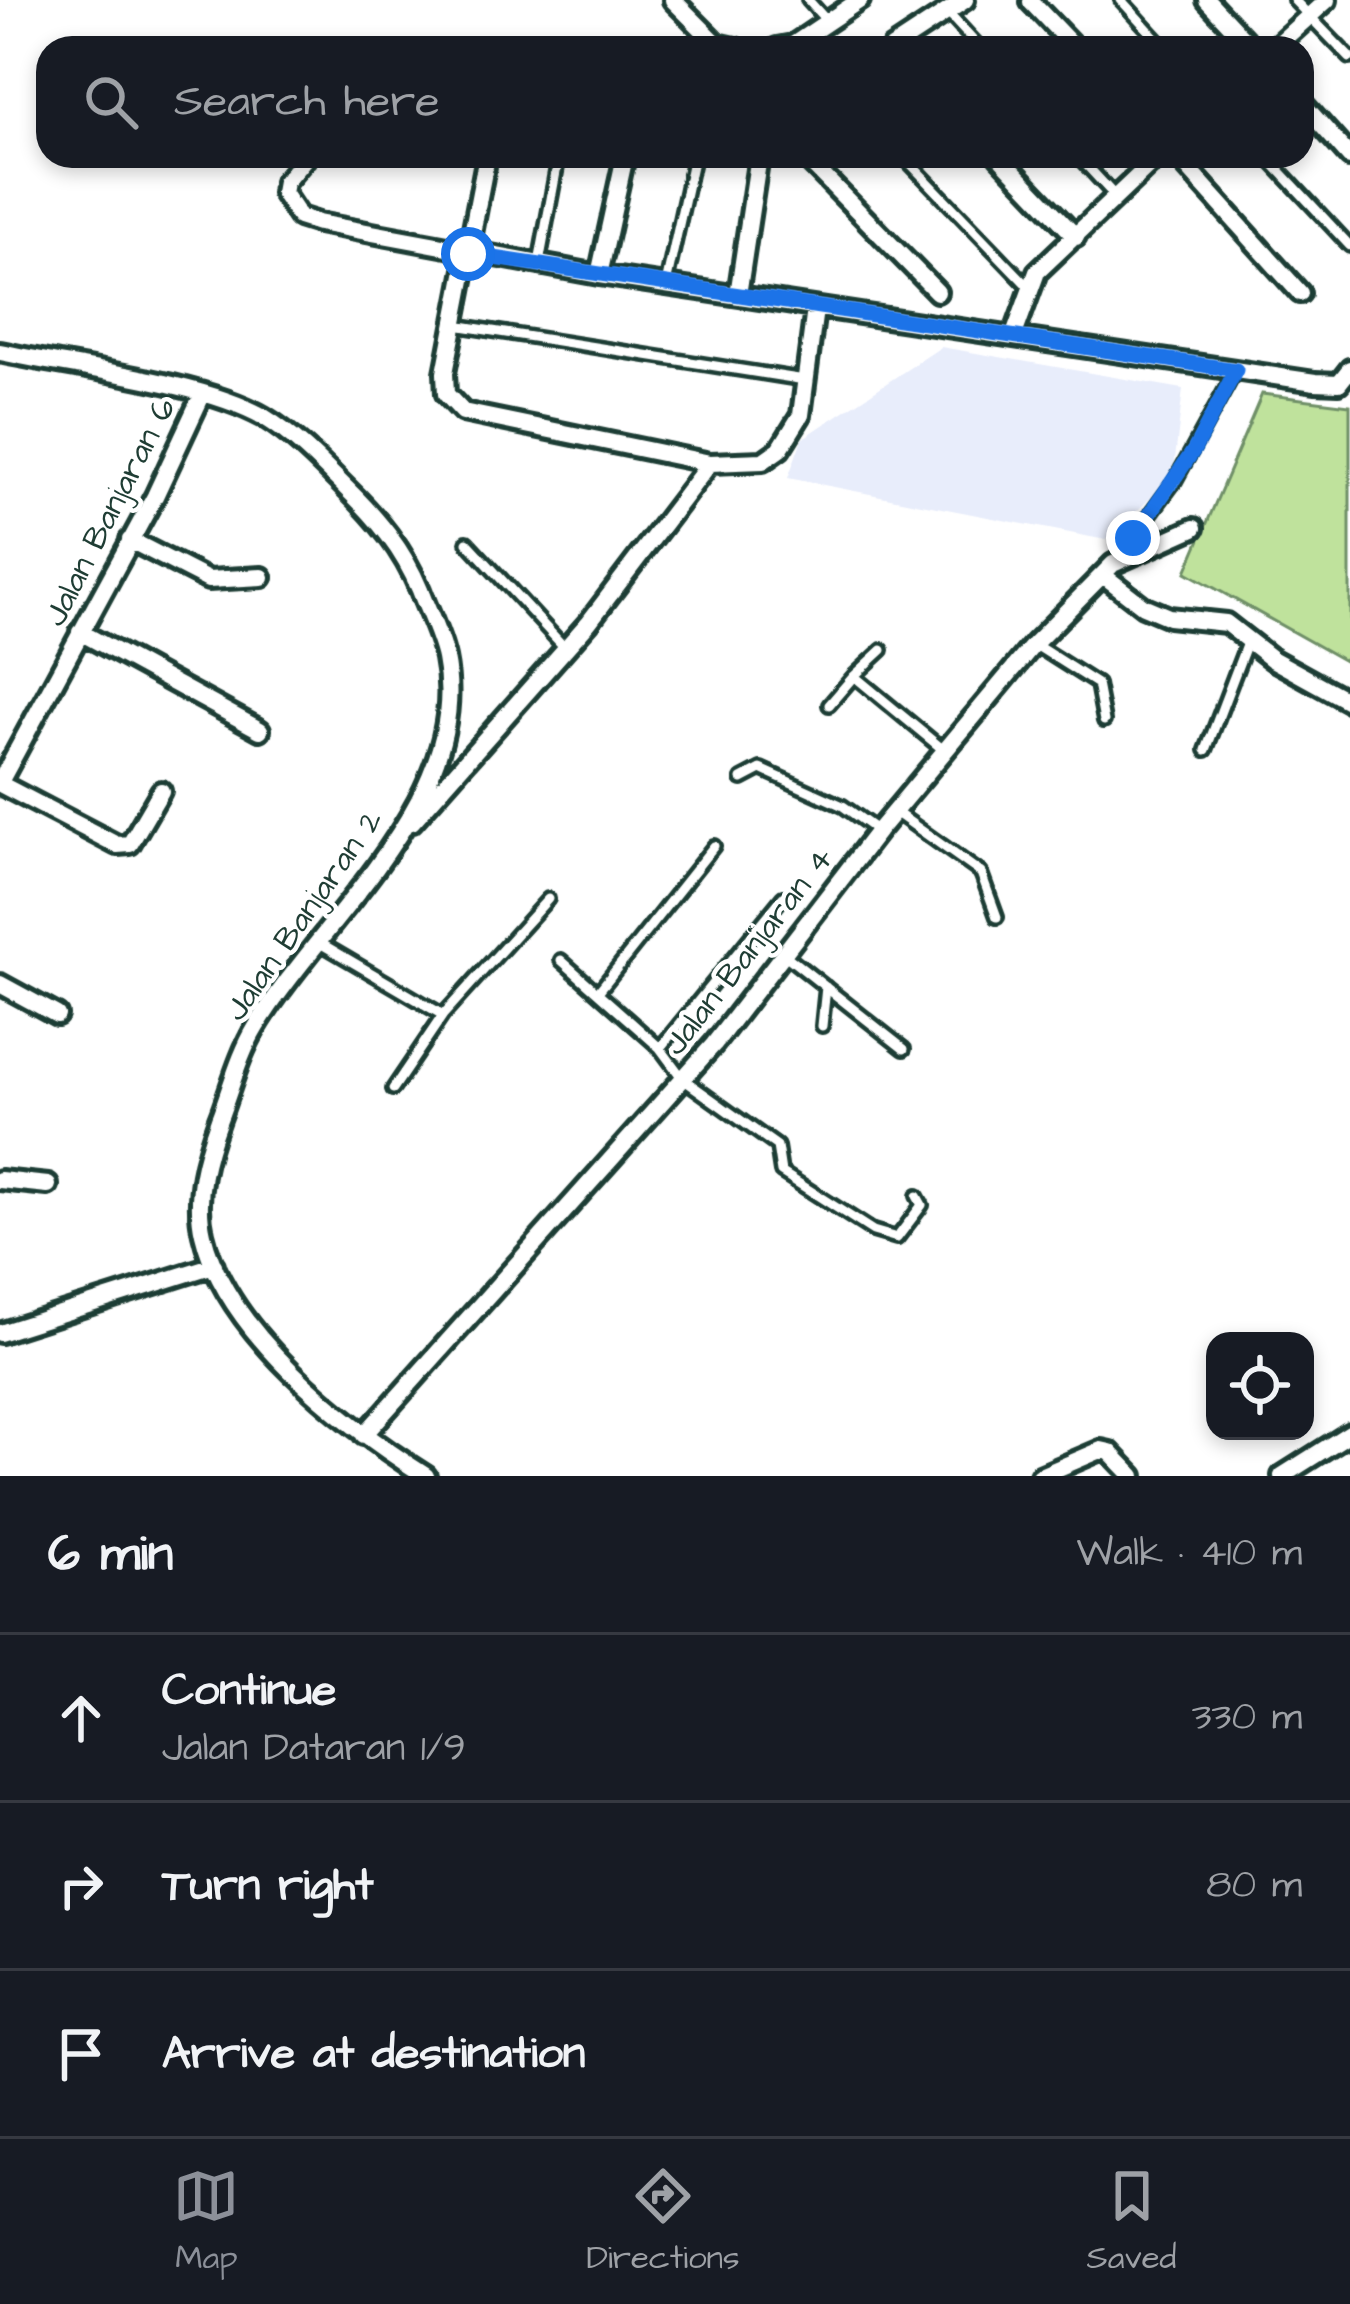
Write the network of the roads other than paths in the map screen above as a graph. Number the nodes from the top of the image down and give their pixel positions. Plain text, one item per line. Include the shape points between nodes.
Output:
1 (673, 0) edge
2 (808, 0) edge
3 (860, 0) edge
4 (965, 0) edge
5 (1121, 0) edge
6 (1208, 0) edge
7 (1294, 0) edge
8 (1327, 0) edge
9 (1031, 2) edge
10 (947, 12) junction
11 (1308, 16) junction
12 (827, 21) junction
13 (709, 36) edge
14 (806, 36) edge
15 (910, 36) edge
16 (969, 36) edge
17 (1064, 36) edge
18 (1155, 36) edge
19 (1241, 36) edge
20 (1287, 36) edge
21 (1350, 58) edge
22 (1314, 117) edge
23 (1350, 157) edge
24 (297, 168) edge
25 (486, 168) edge
26 (558, 168) edge
27 (622, 168) edge
28 (691, 168) edge
29 (757, 168) edge
30 (817, 168) edge
31 (915, 168) edge
32 (1010, 168) edge
33 (1089, 168) edge
34 (1146, 168) edge
35 (1188, 168) edge
36 (1277, 168) edge
37 (1115, 197) junction
38 (1076, 237) junction
39 (1350, 246) edge
40 (468, 254) junction
41 (539, 265) junction
42 (599, 275) junction
43 (666, 284) junction
44 (1028, 286) junction
45 (937, 292) dead end
46 (1300, 293) dead end
47 (738, 295) junction
48 (815, 309) junction
49 (455, 325) junction
50 (1013, 335) junction
51 (0, 352) edge
52 (1350, 369) edge
53 (1236, 370) junction
54 (805, 380) junction
55 (202, 395) junction
56 (710, 463) junction
57 (1194, 528) dead end
58 (130, 540) junction
59 (467, 542) dead end
60 (1108, 570) junction
61 (262, 577) dead end
62 (80, 632) junction
63 (1248, 640) junction
64 (1034, 644) junction
65 (565, 648) junction
66 (881, 650) dead end
67 (854, 676) junction
68 (1350, 702) edge
69 (829, 704) dead end
70 (1104, 721) dead end
71 (260, 730) dead end
72 (1206, 749) dead end
73 (946, 752) junction
74 (742, 779) dead end
75 (0, 783) edge
76 (160, 791) dead end
77 (894, 812) junction
78 (878, 831) junction
79 (395, 840) junction
80 (714, 846) dead end
81 (783, 897) dead end
82 (548, 899) dead end
83 (997, 917) dead end
84 (320, 943) junction
85 (785, 955) junction
86 (561, 960) dead end
87 (0, 984) edge
88 (826, 988) junction
89 (598, 992) junction
90 (57, 1015) dead end
91 (443, 1015) junction
92 (822, 1025) dead end
93 (660, 1048) junction
94 (904, 1048) dead end
95 (683, 1079) junction
96 (393, 1089) dead end
97 (0, 1180) edge
98 (48, 1185) dead end
99 (917, 1196) dead end
100 (214, 1264) junction
101 (0, 1333) edge
102 (1350, 1432) edge
103 (364, 1436) junction
104 (426, 1476) edge
105 (1040, 1476) edge
106 (1132, 1476) edge
107 (1282, 1476) edge

1 - 13 street
2 - 12 lane
3 - 12 street
4 - 10 street
5 - 18 lane
6 - 19 street
7 - 11 lane
8 - 11 street
9 - 17 street
10 - 15 street
10 - 16 lane
11 - 20 street
11 - 21 lane
12 - 14 street
22 - 23 street
24 - 40 street via 285,182 287,204 299,217
25 - 40 street
26 - 41 lane
27 - 42 street
28 - 43 lane
29 - 47 street
30 - 45 street
31 - 44 lane
32 - 38 street
33 - 37 lane
34 - 37 street
35 - 46 street
36 - 39 lane
37 - 38 street
38 - 44 street
40 - 41 street
40 - 49 street
41 - 42 street
42 - 43 street
43 - 47 street
44 - 50 street
47 - 48 street
48 - 50 street
48 - 54 street
49 - 54 lane
49 - 56 street via 445,374 452,406
50 - 53 street
51 - 55 street, Jalan Banjaran 2
52 - 53 street via 1339,383
53 - 60 lane via 1175,481
54 - 56 street via 801,415 780,449 764,460
55 - 58 street, Jalan Banjaran 6
55 - 79 street, Jalan Banjaran 2 via 286,432 382,524 412,571 446,662 446,725
56 - 65 street
57 - 60 street, Jalan Banjaran 4
58 - 61 street via 208,580
58 - 62 street, Jalan Banjaran 6
59 - 65 lane
60 - 63 street via 1143,606 1168,617 1226,622
60 - 64 street, Jalan Banjaran 4
62 - 71 street
62 - 75 street, Jalan Banjaran 6
63 - 68 street
63 - 72 lane
64 - 70 lane via 1097,684
64 - 73 street, Jalan Banjaran 4
65 - 79 street
66 - 67 lane
67 - 69 lane
67 - 73 lane
73 - 77 street, Jalan Banjaran 4
74 - 78 lane via 761,769
75 - 76 street via 117,845 130,844
77 - 78 street, Jalan Banjaran 4
77 - 83 lane via 982,873
78 - 85 street, Jalan Banjaran 4
79 - 84 street, Jalan Banjaran 2
80 - 89 lane
81 - 93 lane
82 - 91 lane
84 - 91 lane
84 - 100 street, Jalan Banjaran 2 via 256,1025 206,1155 202,1232
85 - 88 lane
85 - 95 street, Jalan Banjaran 4
86 - 89 lane
87 - 90 street
88 - 92 lane
88 - 94 lane
89 - 93 lane
91 - 96 lane
93 - 95 lane
95 - 99 lane via 777,1146 781,1172 873,1231 897,1238 922,1205
95 - 103 street, Jalan Banjaran 4
97 - 98 street
100 - 101 street
100 - 103 street, Jalan Banjaran 2 via 286,1366
102 - 107 street
103 - 104 street, Jalan Banjaran 2
105 - 106 street via 1101,1450

